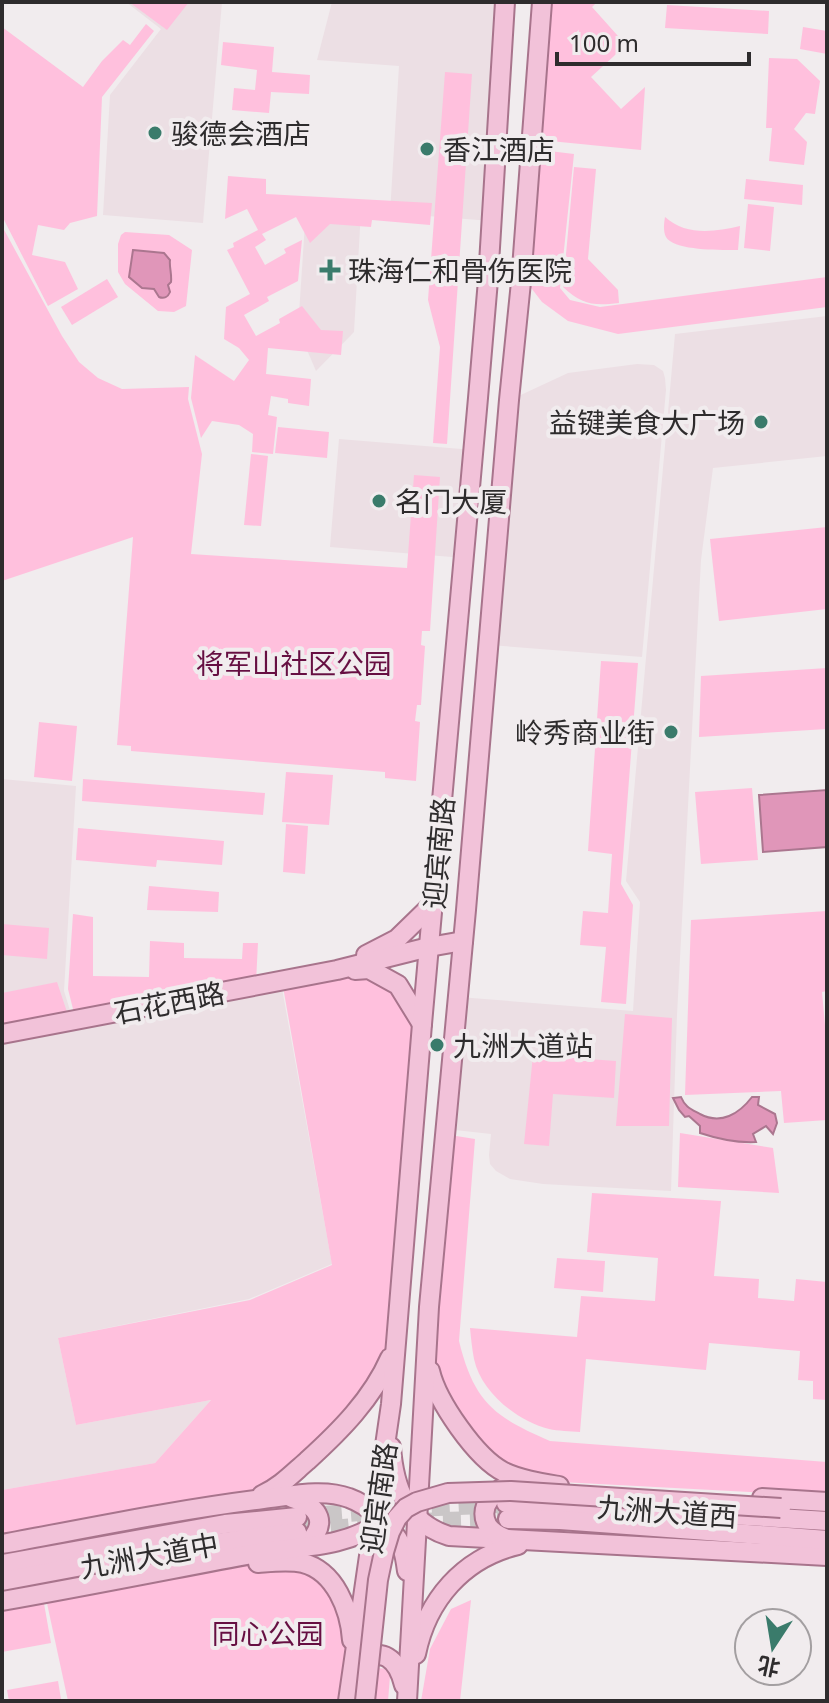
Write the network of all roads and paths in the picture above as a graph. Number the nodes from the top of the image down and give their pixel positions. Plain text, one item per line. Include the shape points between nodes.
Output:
1 (505, 2) edge
2 (542, 2) edge
3 (433, 904) junction
4 (463, 941) junction
5 (429, 947) junction
6 (337, 970) junction
7 (422, 1024) junction
8 (2, 1034) edge
9 (399, 1305) junction
10 (429, 1307) junction
11 (396, 1344) junction
12 (427, 1362) junction
13 (391, 1404) junction
14 (512, 1483) junction
15 (559, 1486) junction
16 (288, 1497) junction
17 (241, 1502) junction
18 (827, 1502) edge
19 (413, 1508) junction
20 (827, 1511) edge
21 (827, 1521) edge
22 (380, 1523) junction
23 (300, 1532) junction
24 (511, 1540) junction
25 (827, 1540) edge
26 (533, 1541) junction
27 (2, 1544) edge
28 (827, 1556) edge
29 (2, 1564) edge
30 (163, 1572) junction
31 (2, 1581) edge
32 (2, 1601) edge
33 (411, 1610) junction
34 (354, 1660) junction
35 (349, 1693) edge
36 (407, 1698) edge
37 (365, 1701) edge

1 - 3 main road, 迎宾南路 via 484,330
2 - 4 main road
3 - 5 main road, 迎宾南路
3 - 6 main road via 397,939
4 - 5 main road
4 - 10 main road
5 - 6 main road
5 - 7 main road, 迎宾南路
6 - 7 main road via 369,969 398,985
6 - 8 main road, 石花西路
7 - 9 main road, 迎宾南路
9 - 10 main road
9 - 11 main road, 迎宾南路
10 - 12 main road
11 - 13 main road, 迎宾南路
11 - 17 main road via 361,1407 323,1446 281,1485
12 - 15 main road via 442,1400 492,1465
12 - 19 main road via 422,1465
13 - 19 main road via 393,1467
13 - 22 main road, 迎宾南路
14 - 15 main road
14 - 19 main road via 454,1487
14 - 24 main road via 493,1493 484,1514 490,1529
15 - 18 main road
16 - 17 main road
16 - 22 main road via 337,1495 358,1502
16 - 23 main road via 310,1505 319,1517 316,1535
17 - 27 main road
19 - 22 main road
19 - 24 main road via 436,1532
19 - 33 main road
20 - 37 main road, bridge via 511,1491 448,1493 417,1502 397,1518 384,1552
21 - 25 main road, 九洲大道西 via 556,1504 507,1511 560,1520
22 - 23 main road via 351,1539
22 - 33 main road via 403,1551
22 - 34 main road, 迎宾南路
23 - 29 main road, 九洲大道中 via 225,1524
23 - 30 main road via 259,1553
23 - 31 main road, 九洲大道中
24 - 26 main road
26 - 28 main road
26 - 36 main road via 476,1562 450,1582 430,1611
30 - 32 main road
30 - 34 main road via 271,1562 316,1568 341,1598
33 - 36 main road
34 - 35 main road, 迎宾南路
35 - 36 main road via 361,1662 377,1656 398,1667

